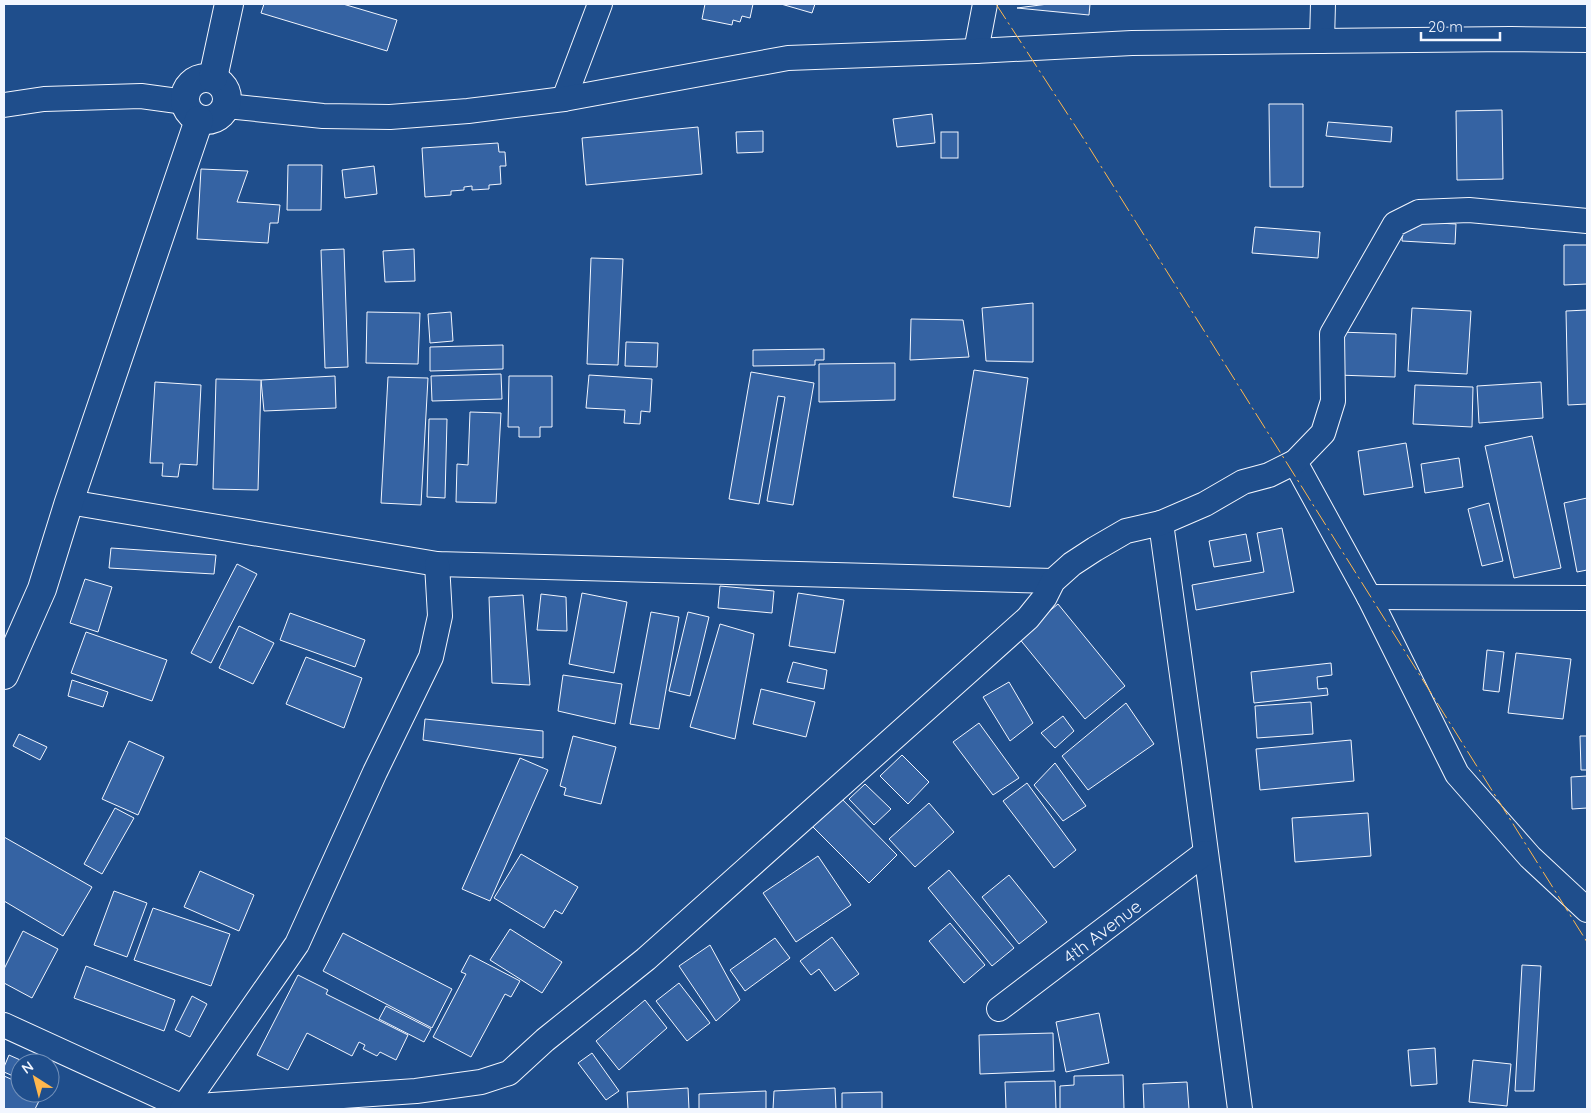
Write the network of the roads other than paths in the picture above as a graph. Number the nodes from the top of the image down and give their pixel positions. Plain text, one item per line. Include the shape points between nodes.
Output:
1 (230, 4) edge
2 (600, 4) edge
3 (985, 4) edge
4 (1323, 4) edge
5 (1587, 40) edge
6 (1322, 41) junction
7 (976, 51) junction
8 (212, 78) junction
9 (564, 99) junction
10 (4, 104) edge
11 (227, 106) junction
12 (192, 111) junction
13 (1587, 221) edge
14 (1295, 462) junction
15 (69, 502) junction
16 (1161, 523) junction
17 (438, 564) junction
18 (1053, 581) junction
19 (1368, 597) junction
20 (1587, 598) edge
21 (4, 675) edge
22 (1206, 853) junction
23 (1587, 910) edge
24 (999, 1009) dead end
25 (4, 1025) edge
26 (182, 1108) edge
27 (1240, 1109) edge

1 - 8 street
2 - 9 street
3 - 7 street
4 - 6 street
5 - 6 street
6 - 7 street via 1132,43
7 - 9 street via 788,58
8 - 11 street via 225,88
8 - 12 street via 196,80 190,86 186,93
9 - 11 street via 468,111 390,116 323,116
10 - 12 street via 44,99 141,96
11 - 12 street via 217,118 209,120
12 - 15 street
13 - 14 street via 1469,210 1419,212 1396,224 1332,334 1333,401 1323,434
14 - 16 street via 1269,475 1243,482
14 - 19 street
15 - 17 street
15 - 21 street via 42,589
16 - 18 street via 1126,531 1072,564
16 - 22 street
17 - 18 street
17 - 26 street via 440,616 431,657 297,944
18 - 26 street via 1028,618 646,959 509,1073 481,1082 416,1091
19 - 20 street
19 - 23 street via 1456,774 1530,857
22 - 24 street, 4th Avenue
22 - 27 street
25 - 26 street

